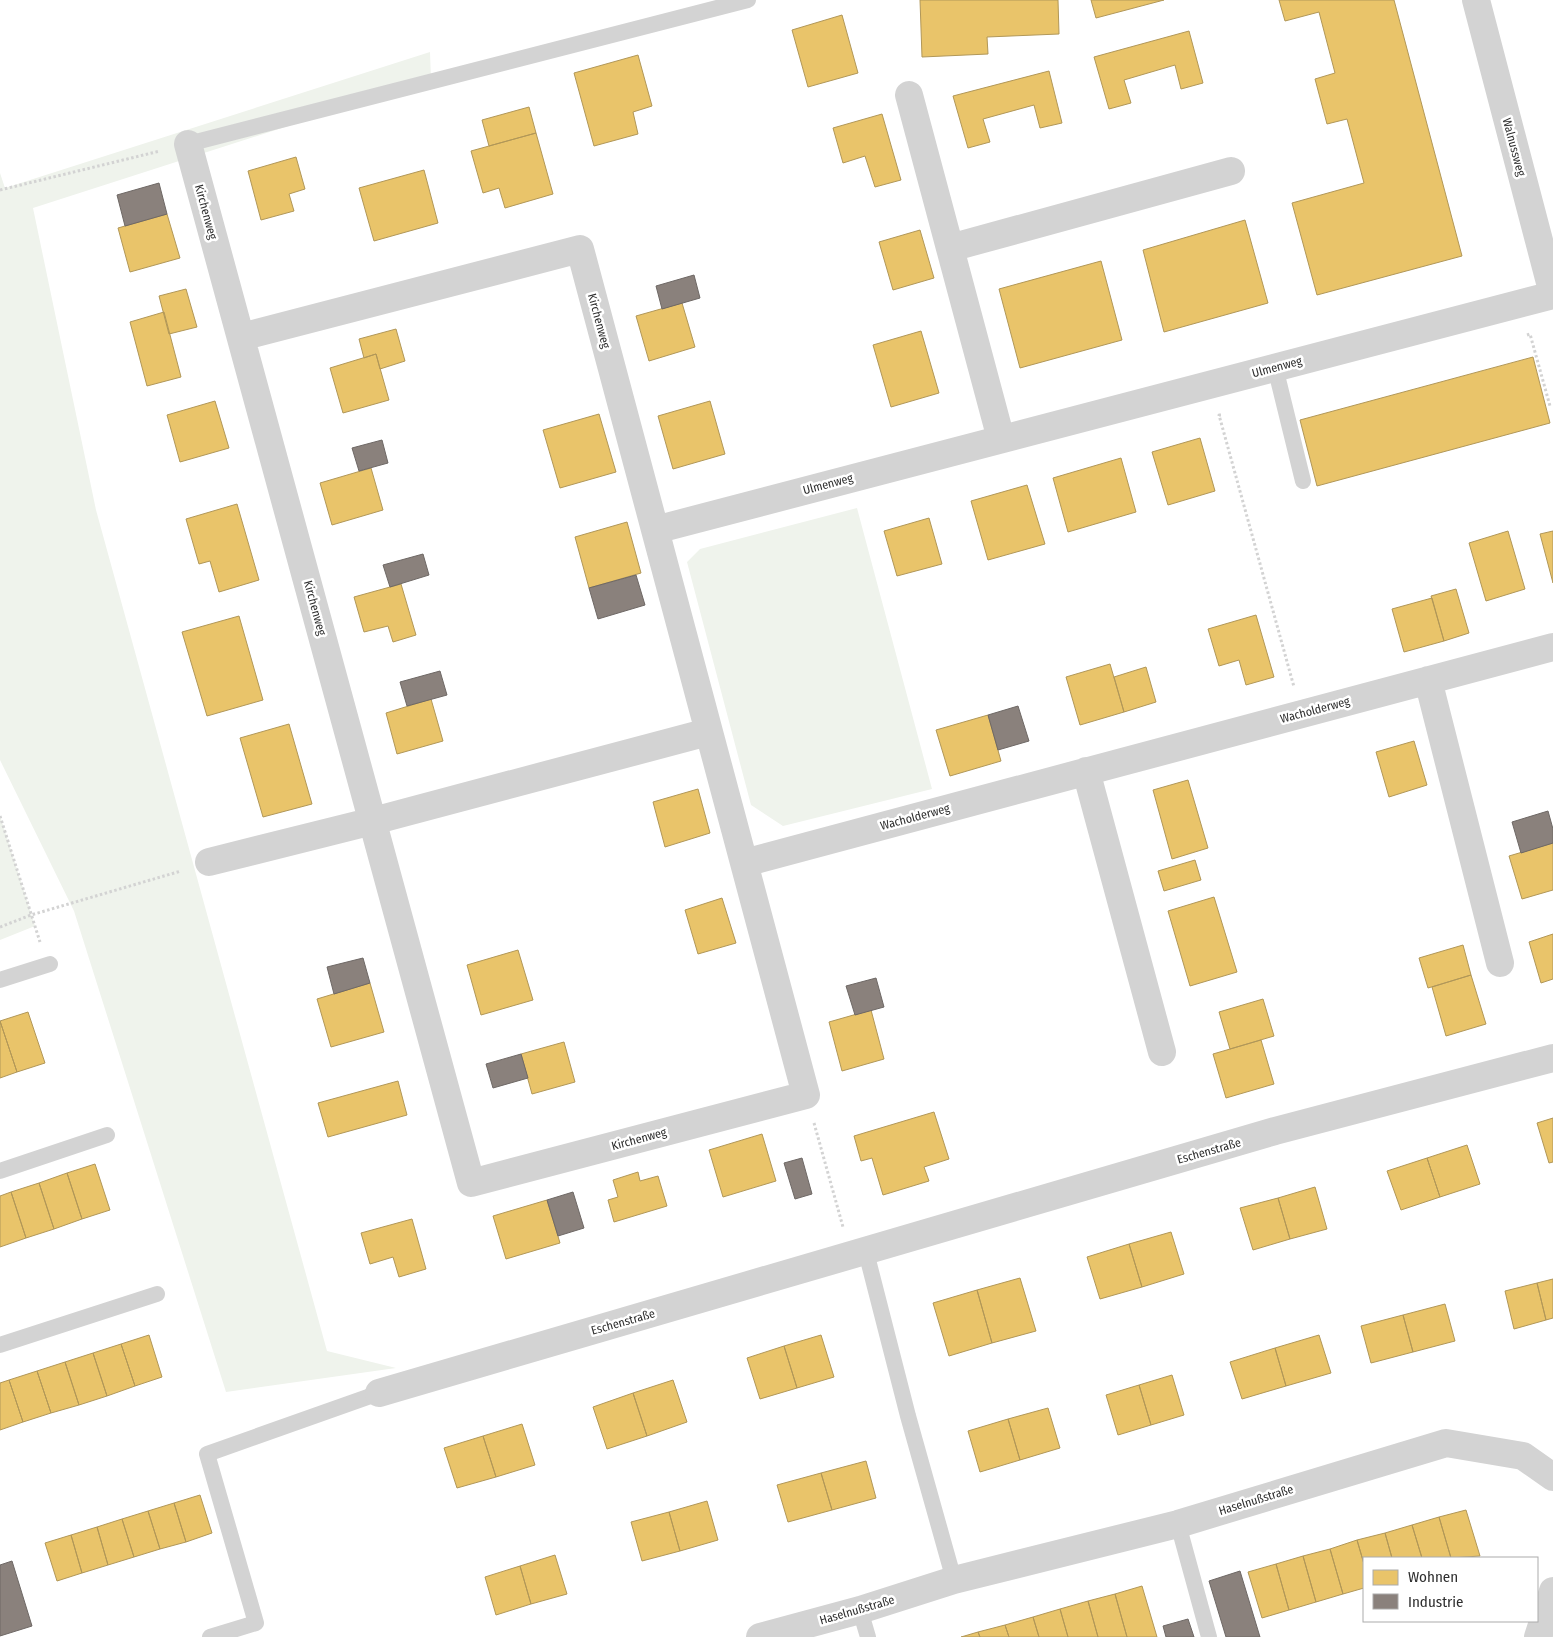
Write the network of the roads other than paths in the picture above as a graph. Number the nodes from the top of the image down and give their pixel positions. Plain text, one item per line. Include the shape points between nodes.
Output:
1 (748, 0) edge
2 (1476, 0) edge
3 (909, 95) dead end
4 (188, 144) joint
5 (1231, 171) dead end
6 (950, 248) junction
7 (1553, 294) edge
8 (241, 337) junction
9 (1274, 367) junction
10 (1002, 439) junction
11 (1303, 482) dead end
12 (655, 530) junction
13 (1553, 647) edge
14 (1428, 680) junction
15 (708, 732) junction
16 (1086, 771) junction
17 (372, 821) junction
18 (209, 862) road end
19 (744, 863) junction
20 (1500, 963) dead end
21 (50, 964) dead end
22 (0, 980) edge
23 (1162, 1052) dead end
24 (1553, 1058) edge
25 (107, 1135) dead end
26 (0, 1171) edge
27 (859, 1254) junction
28 (157, 1294) dead end
29 (0, 1345) edge
30 (379, 1393) joint
31 (1553, 1477) edge
32 (1178, 1524) junction
33 (954, 1580) junction
34 (1553, 1590) edge
35 (860, 1610) junction
36 (210, 1637) edge
37 (760, 1637) edge
38 (868, 1637) edge
39 (1209, 1637) edge
40 (1538, 1637) edge

1 - 4 lane
2 - 7 street, Walnussweg
3 - 6 street
4 - 8 street, Kirchenweg
5 - 6 street
6 - 10 street
7 - 9 street, Ulmenweg
8 - 12 street, Kirchenweg via 580,249
8 - 17 street, Kirchenweg
9 - 10 street, Ulmenweg
9 - 11 lane
10 - 12 street, Ulmenweg
12 - 15 street, Kirchenweg
13 - 14 street, Wacholderweg
14 - 16 street, Wacholderweg
14 - 20 street
15 - 17 street
15 - 19 street, Kirchenweg
16 - 19 street, Wacholderweg
16 - 23 street
17 - 18 street
17 - 19 street, Kirchenweg via 471,1183 806,1096
21 - 22 lane
24 - 27 street, Eschenstraße via 1275,1131
25 - 26 lane
27 - 30 street, Eschenstraße
27 - 33 lane
28 - 29 lane
30 - 36 lane via 207,1454 256,1623
31 - 32 street, Haselnußstraße via 1523,1456 1446,1443
32 - 33 street, Haselnußstraße
32 - 39 lane
33 - 35 street, Haselnußstraße
34 - 40 street
35 - 37 street, Haselnußstraße
35 - 38 lane

